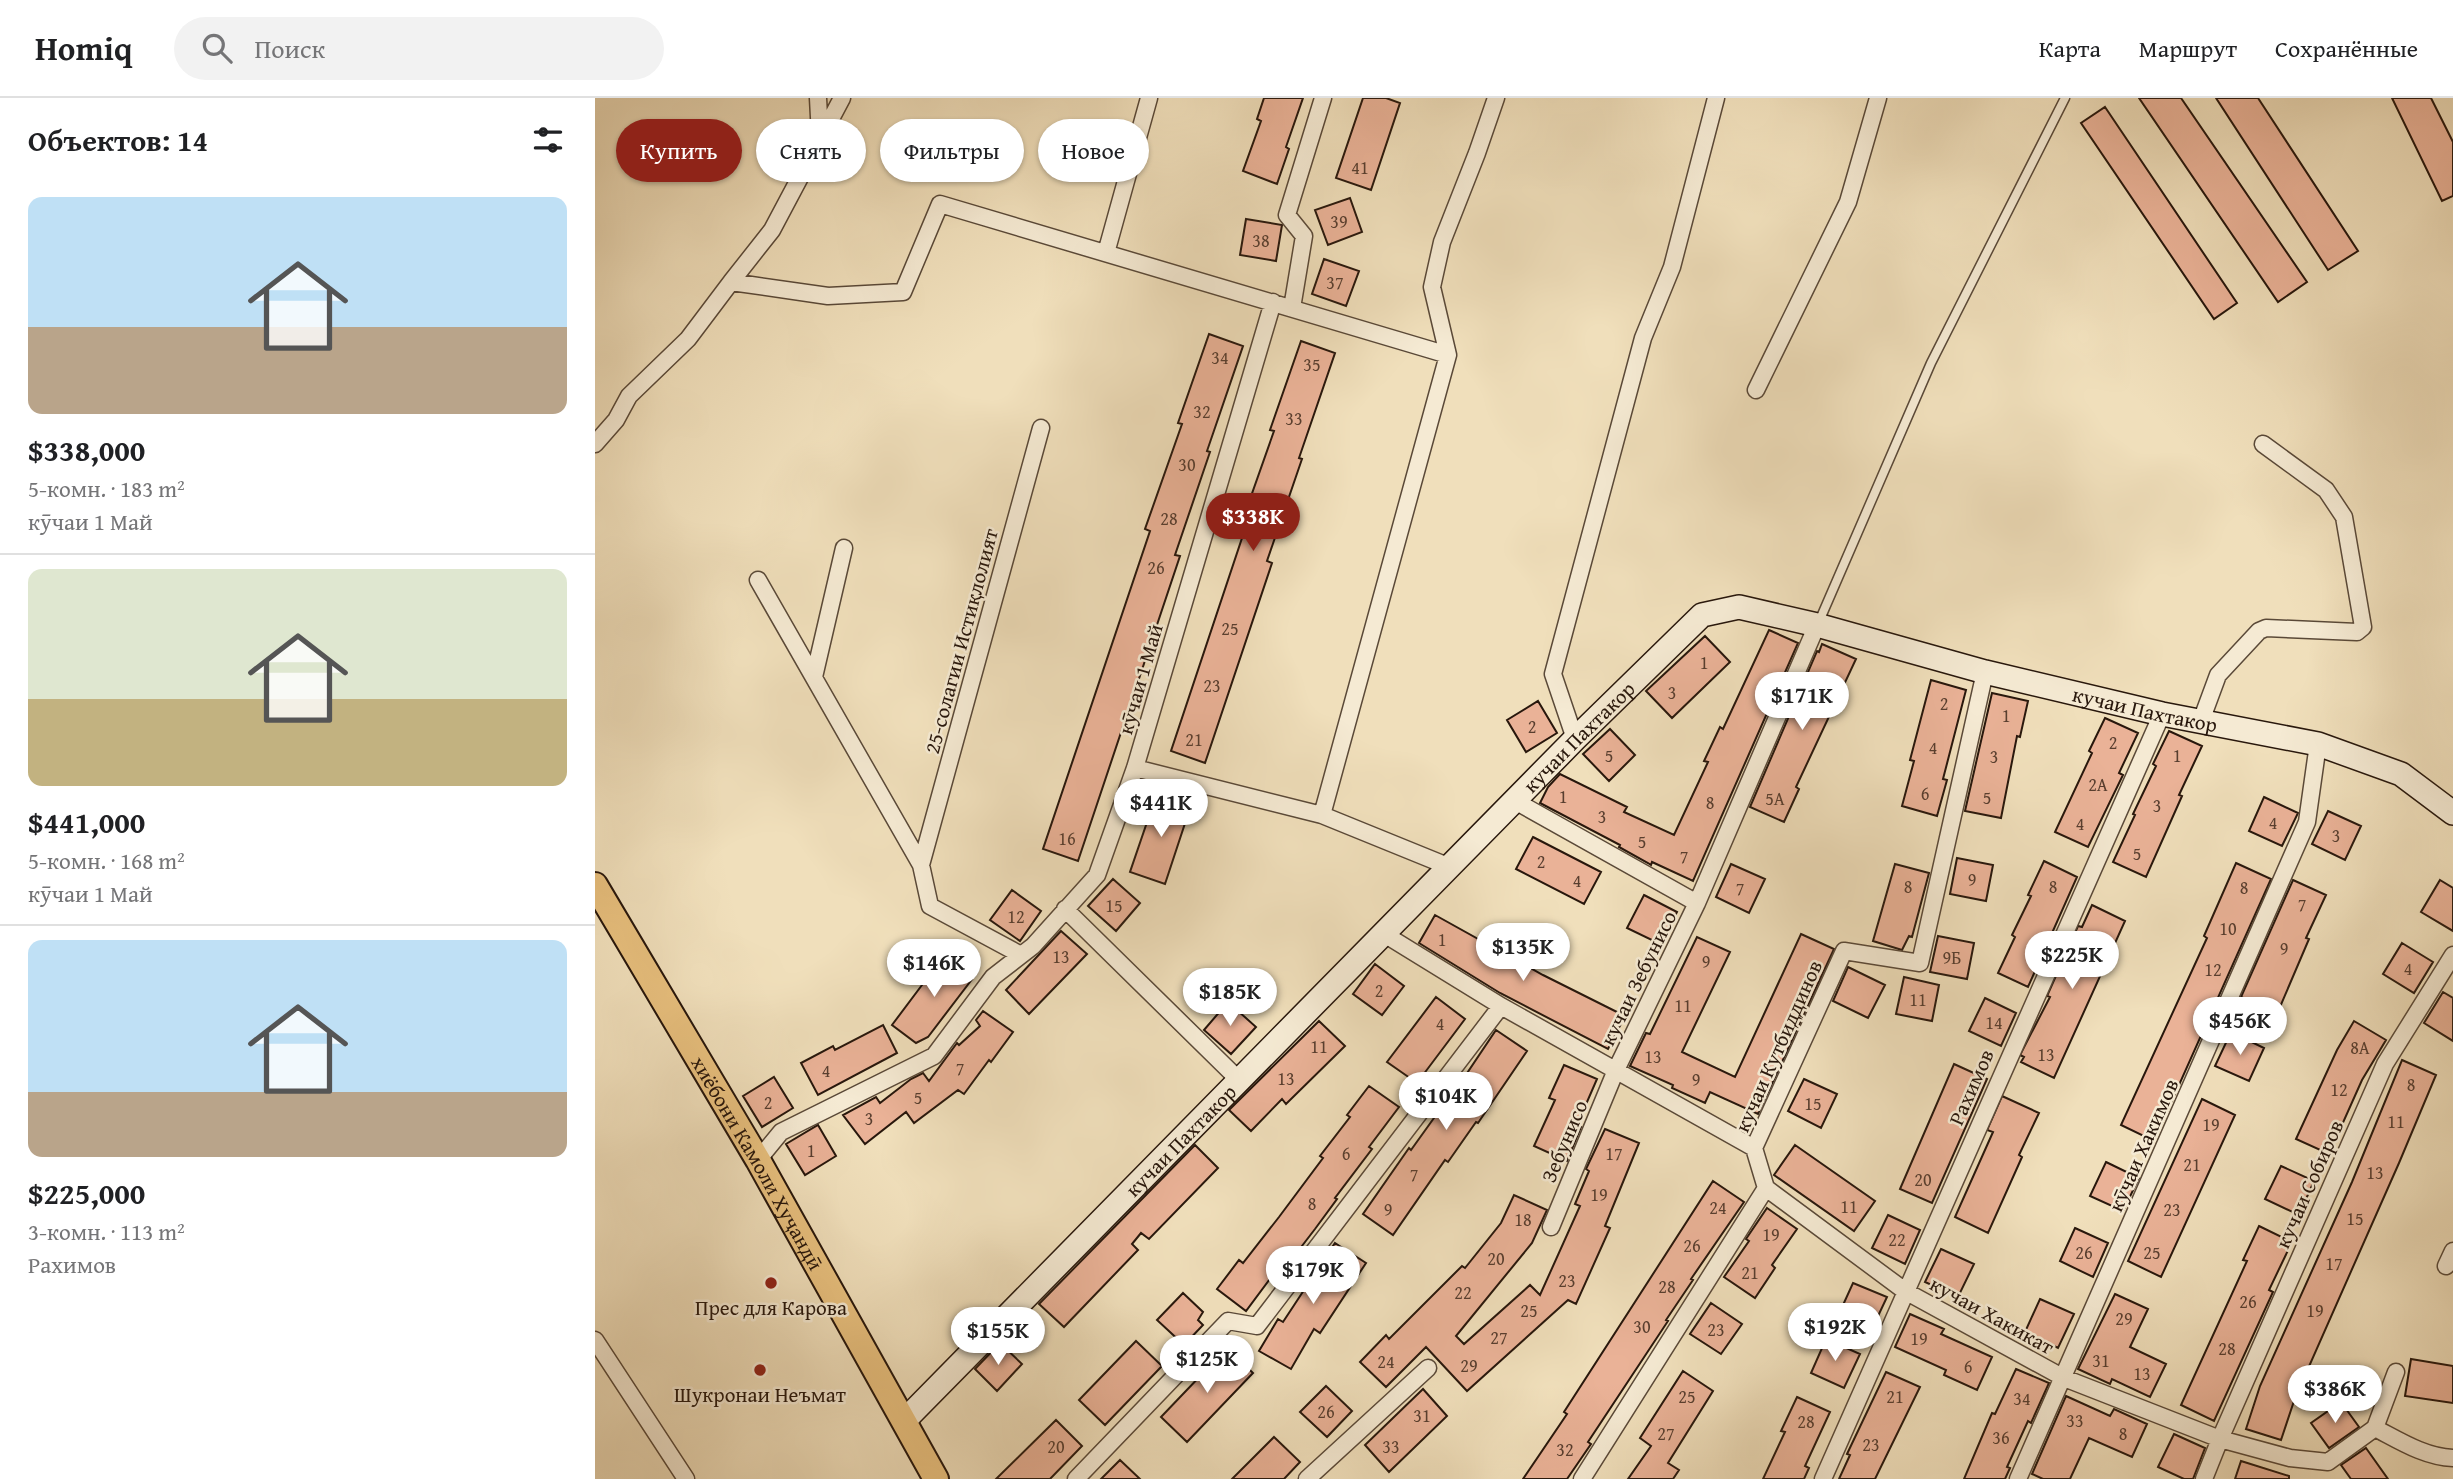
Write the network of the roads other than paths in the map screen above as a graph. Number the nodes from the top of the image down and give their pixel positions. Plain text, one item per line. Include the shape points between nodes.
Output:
1 (818, 98) edge
2 (842, 98) edge
3 (1149, 98) edge
4 (1323, 98) edge
5 (1496, 98) edge
6 (1716, 98) edge
7 (1878, 98) edge
8 (2065, 98) edge
9 (820, 119) edge
10 (831, 119) edge
11 (798, 182) edge
12 (1106, 253) junction
13 (731, 282) junction
14 (1273, 302) junction
15 (1292, 307) junction
16 (1448, 355) junction
17 (1756, 390) dead end
18 (1041, 428) dead end
19 (595, 444) edge
20 (2263, 444) dead end
21 (844, 548) dead end
22 (758, 580) dead end
23 (1817, 625) junction
24 (1985, 672) junction
25 (814, 677) junction
26 (2162, 714) junction
27 (2201, 722) junction
28 (1575, 739) junction
29 (2318, 744) junction
30 (1135, 768) junction
31 (1515, 801) junction
32 (2453, 813) edge
33 (1322, 815) junction
34 (921, 865) junction
35 (1450, 867) junction
36 (595, 885) edge
37 (1697, 903) junction
38 (1065, 909) junction
39 (1384, 934) junction
40 (1021, 955) junction
41 (2453, 955) edge
42 (1501, 1006) junction
43 (1616, 1070) junction
44 (1240, 1081) junction
45 (1754, 1148) junction
46 (758, 1160) junction
47 (1766, 1188) junction
48 (1551, 1227) dead end
49 (1905, 1291) junction
50 (595, 1340) edge
51 (1428, 1368) dead end
52 (2396, 1372) dead end
53 (2064, 1378) junction
54 (904, 1421) junction
55 (2375, 1428) junction
56 (2220, 1439) junction
57 (2453, 1458) edge
58 (686, 1479) edge
59 (936, 1479) edge
60 (1076, 1479) edge
61 (1307, 1479) edge
62 (1582, 1479) edge
63 (1822, 1479) edge
64 (2018, 1479) edge
65 (2204, 1479) edge

1 - 9 street
2 - 10 street
3 - 12 street
4 - 15 street via 1287,215 1304,236
5 - 16 street via 1442,242 1432,287
6 - 28 street via 1672,267 1643,338 1553,674
7 - 17 street via 1848,201
8 - 23 lane via 1931,363
11 - 13 street via 772,230
12 - 13 street via 940,204 903,292 828,296
12 - 14 street
13 - 19 street via 688,339 629,396
14 - 15 street
14 - 30 street, кӯчаи 1 Май
15 - 16 street
16 - 33 street
18 - 34 street, 25-солагии Истиқлолият
20 - 27 street via 2326,489 2344,517 2363,627 2357,632 2259,631 2218,675
21 - 25 street
22 - 25 street, 25-солагии Истиқлолият
23 - 24 main road, кучаи Пахтакор
23 - 28 main road, кучаи Пахтакор via 1739,607 1702,615
23 - 37 street, кучаи Зебунисо
24 - 26 main road, кучаи Пахтакор
24 - 45 street, кучаи Кутбиддинов via 1920,963 1844,951
25 - 34 street, 25-солагии Истиқлолият
26 - 27 main road, кучаи Пахтакор
26 - 49 street, Рахимов
27 - 29 main road, кучаи Пахтакор
28 - 31 main road, кучаи Пахтакор
29 - 32 main road, кучаи Пахтакор via 2400,774
29 - 53 street, кӯчаи Хакимов via 2307,822
30 - 33 street
30 - 38 street, кӯчаи 1 Май via 1097,875
31 - 35 main road, кучаи Пахтакор
31 - 37 street, кучаи Зебунисо
33 - 35 street
34 - 40 street, 25-солагии Истиқлолият via 930,906
35 - 39 main road, кучаи Пахтакор
36 - 46 main road, хиёбони Камоли Хуҷандӣ
37 - 43 street, кучаи Зебунисо
38 - 40 street, кӯчаи 1 Май
38 - 44 street
39 - 42 street
39 - 44 main road, кучаи Пахтакор
40 - 46 street, кӯчаи 1 Май via 993,977 934,1056 781,1132
41 - 56 street, кучаи Собиров via 2385,1064
42 - 43 street
42 - 60 street via 1257,1326 1229,1321
43 - 45 street
43 - 48 street, Зебунисо
44 - 54 main road, кучаи Пахтакор
45 - 47 street, кучаи Кутбиддинов
46 - 54 main road, хиёбони Камоли Хуҷандӣ
47 - 49 street, кучаи Хакикат
47 - 62 street
49 - 53 street, кучаи Хакикат
49 - 63 street, Рахимов
50 - 58 street
51 - 61 street
52 - 55 street
53 - 56 street, кучаи Хакикат
53 - 64 street, кӯчаи Хакимов
54 - 59 main road, хиёбони Камоли Хуҷандӣ
55 - 56 street via 2327,1462 2290,1458
55 - 57 street via 2413,1448
56 - 65 street, кучаи Собиров

